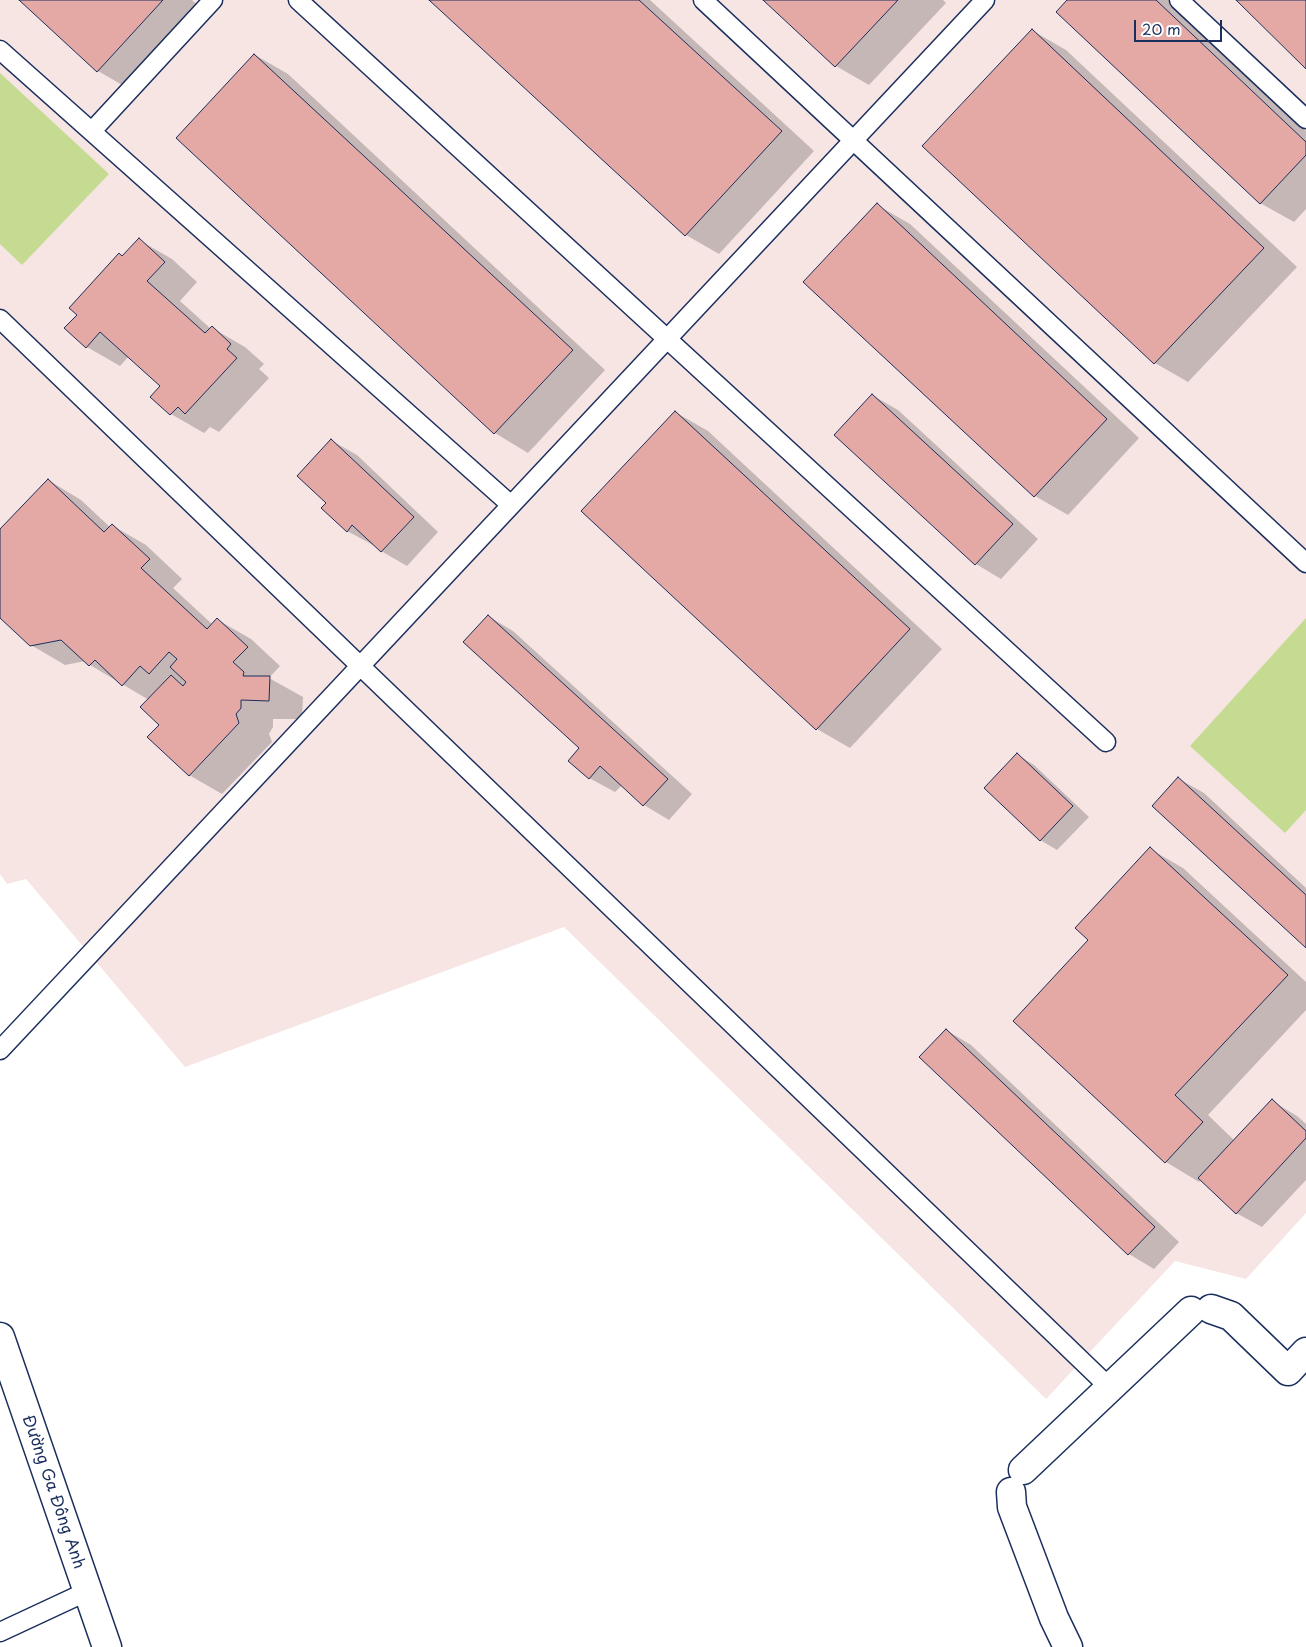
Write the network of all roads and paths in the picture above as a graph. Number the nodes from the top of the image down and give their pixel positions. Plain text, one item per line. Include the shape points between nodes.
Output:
1 (213, 0) edge
2 (298, 0) edge
3 (703, 0) edge
4 (985, 0) edge
5 (1179, 0) edge
6 (0, 50) edge
7 (1306, 119) edge
8 (92, 132) junction
9 (853, 140) junction
10 (0, 319) edge
11 (667, 339) junction
12 (510, 506) junction
13 (1306, 562) edge
14 (360, 666) junction
15 (1106, 742) dead end
16 (0, 1050) edge
17 (0, 1338) edge
18 (1304, 1359) edge
19 (1110, 1387) junction
20 (88, 1591) junction
21 (0, 1632) edge
22 (107, 1647) edge
23 (1068, 1647) edge

1 - 8 lane
2 - 11 lane
3 - 9 lane
4 - 9 lane
5 - 7 lane
6 - 8 lane
8 - 12 lane
9 - 11 lane
9 - 13 lane
10 - 14 lane
11 - 12 lane
11 - 15 lane
12 - 14 lane
14 - 16 lane
14 - 19 lane
17 - 20 street, Đường Ga Đông Anh
18 - 19 street via 1288,1370 1231,1316 1201,1310
19 - 23 street via 1017,1481 1012,1507
20 - 21 lane
20 - 22 street, Đường Ga Đông Anh

